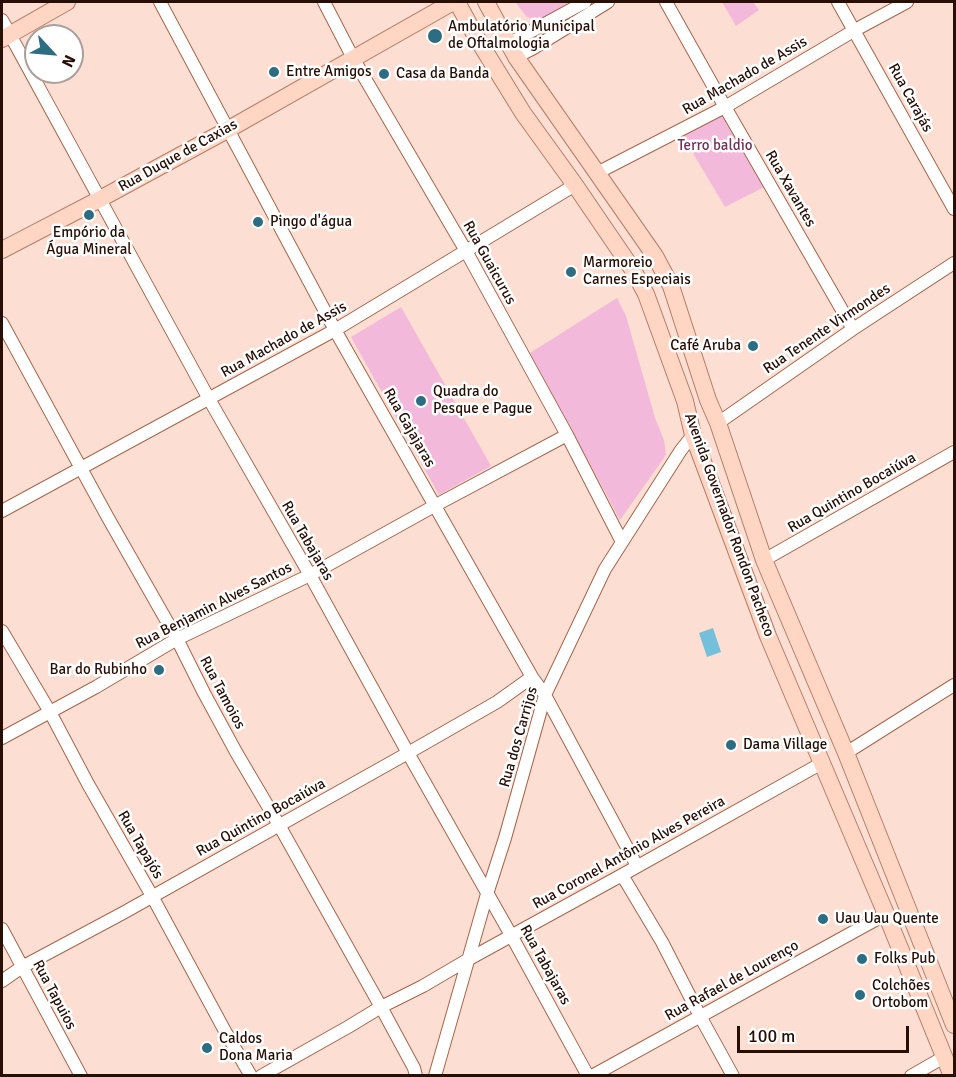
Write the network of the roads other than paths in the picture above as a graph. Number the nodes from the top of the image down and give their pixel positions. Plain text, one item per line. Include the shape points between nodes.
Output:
1 (67, 2) edge
2 (160, 2) edge
3 (324, 2) edge
4 (453, 2) edge
5 (457, 2) edge
6 (486, 2) edge
7 (585, 2) edge
8 (608, 2) edge
9 (666, 2) edge
10 (838, 2) edge
11 (907, 2) edge
12 (855, 30) junction
13 (4, 31) edge
14 (512, 51) junction
15 (353, 58) junction
16 (724, 107) junction
17 (229, 129) junction
18 (597, 173) junction
19 (574, 184) junction
20 (100, 199) junction
21 (954, 209) edge
22 (2, 250) edge
23 (466, 251) junction
24 (954, 263) edge
25 (2, 323) edge
26 (853, 329) junction
27 (335, 330) junction
28 (209, 399) junction
29 (718, 423) junction
30 (567, 435) junction
31 (693, 435) junction
32 (954, 452) edge
33 (80, 467) junction
34 (436, 505) junction
35 (2, 511) edge
36 (622, 542) junction
37 (764, 560) junction
38 (310, 574) junction
39 (2, 631) edge
40 (177, 639) junction
41 (532, 677) junction
42 (954, 686) edge
43 (546, 695) junction
44 (50, 712) junction
45 (2, 738) edge
46 (408, 753) junction
47 (846, 753) junction
48 (822, 763) junction
49 (279, 825) junction
50 (637, 866) junction
51 (622, 875) junction
52 (487, 894) junction
53 (152, 896) junction
54 (886, 914) junction
55 (2, 929) edge
56 (511, 935) junction
57 (468, 959) junction
58 (22, 967) junction
59 (2, 981) edge
60 (381, 1007) junction
61 (700, 1016) junction
62 (954, 1025) edge
63 (944, 1057) junction
64 (81, 1076) edge
65 (251, 1076) edge
66 (261, 1076) edge
67 (416, 1076) edge
68 (435, 1076) edge
69 (590, 1076) edge
70 (733, 1076) edge
71 (911, 1076) edge
72 (952, 1076) edge

1 - 13 main road
2 - 17 street, Rua Gajajaras
3 - 15 street, Rua Guaicurus
4 - 15 main road, Rua Duque de Caxias
5 - 19 main road, Avenida Governador Rondon Pacheco via 523,113
6 - 14 main road, Avenida Governador Rondon Pacheco
7 - 14 street
8 - 14 street via 532,49
9 - 16 street, Rua Xavantes
10 - 12 street, Rua Carajás
11 - 12 street, Rua Machado de Assis
12 - 16 street, Rua Machado de Assis
12 - 21 street, Rua Carajás
13 - 20 street, Rua Tabajaras
14 - 18 main road, Avenida Governador Rondon Pacheco
15 - 17 main road, Rua Duque de Caxias
15 - 23 street, Rua Guaicurus
16 - 18 street, Rua Machado de Assis
16 - 26 street, Rua Xavantes
17 - 20 main road, Rua Duque de Caxias
17 - 27 street, Rua Gajajaras
18 - 29 main road, Avenida Governador Rondon Pacheco via 667,277
19 - 23 street, Rua Machado de Assis
19 - 31 main road, Avenida Governador Rondon Pacheco via 642,286 685,401
20 - 22 main road, Rua Duque de Caxias
20 - 28 street, Rua Tabajaras
23 - 27 street, Rua Machado de Assis
23 - 30 street, Rua Guaicurus
24 - 26 street, Rua Tenente Virmondes
25 - 33 street, Rua Tamoios
26 - 29 street, Rua Tenente Virmondes
27 - 28 street, Rua Machado de Assis
27 - 34 street, Rua Gajajaras
28 - 33 street, Rua Machado de Assis
28 - 38 street, Rua Tabajaras
29 - 37 main road, Avenida Governador Rondon Pacheco
30 - 34 street, Rua Benjamin Alves Santos
30 - 36 street, Rua Guaicurus
31 - 36 street, Rua dos Carrijos
31 - 48 main road, Avenida Governador Rondon Pacheco via 768,636
32 - 37 street, Rua Quintino Bocaiúva
33 - 35 street, Rua Machado de Assis
33 - 40 street, Rua Tamoios
34 - 38 street, Rua Benjamin Alves Santos
34 - 41 street, Rua Gajajaras
36 - 43 street, Rua dos Carrijos via 605,569
37 - 47 main road, Avenida Governador Rondon Pacheco
38 - 40 street, Rua Benjamin Alves Santos
38 - 46 street, Rua Tabajaras
39 - 44 street, Rua Tapajós
40 - 44 street, Rua Benjamin Alves Santos
40 - 49 street, Rua Tamoios
41 - 43 street, Rua Gajajaras
41 - 46 street, Rua Quintino Bocaiúva via 497,702
42 - 47 street
43 - 50 street, Rua Gajajaras
43 - 52 street, Rua dos Carrijos
44 - 45 street, Rua Benjamin Alves Santos
44 - 53 street, Rua Tapajós
46 - 49 street, Rua Quintino Bocaiúva
46 - 52 street, Rua Tabajaras
47 - 62 main road, Avenida Governador Rondon Pacheco
48 - 50 street, Rua Coronel Antônio Alves Pereira
48 - 54 main road, Avenida Governador Rondon Pacheco
49 - 53 street, Rua Quintino Bocaiúva
49 - 60 street, Rua Tamoios
50 - 51 street, Rua Coronel Antônio Alves Pereira
51 - 56 street, Rua Coronel Antônio Alves Pereira
51 - 61 street
52 - 56 street, Rua Tabajaras
52 - 57 street, Rua dos Carrijos
53 - 58 street, Rua Quintino Bocaiúva
53 - 65 street, Rua Tapajós
54 - 61 street, Rua Rafael de Lourenço
54 - 63 main road, Avenida Governador Rondon Pacheco
55 - 58 street, Rua Tapuios
56 - 57 street, Rua Coronel Antônio Alves Pereira
56 - 69 street, Rua Tabajaras
57 - 60 street, Rua Coronel Antônio Alves Pereira
57 - 68 street, Rua dos Carrijos
58 - 59 street, Rua Quintino Bocaiúva
58 - 64 street, Rua Tapuios
60 - 66 street, Rua Coronel Antônio Alves Pereira
60 - 67 street, Rua Tamoios
61 - 69 street, Rua Rafael de Lourenço
61 - 70 street
63 - 71 street
63 - 72 main road, Avenida Governador Rondon Pacheco

